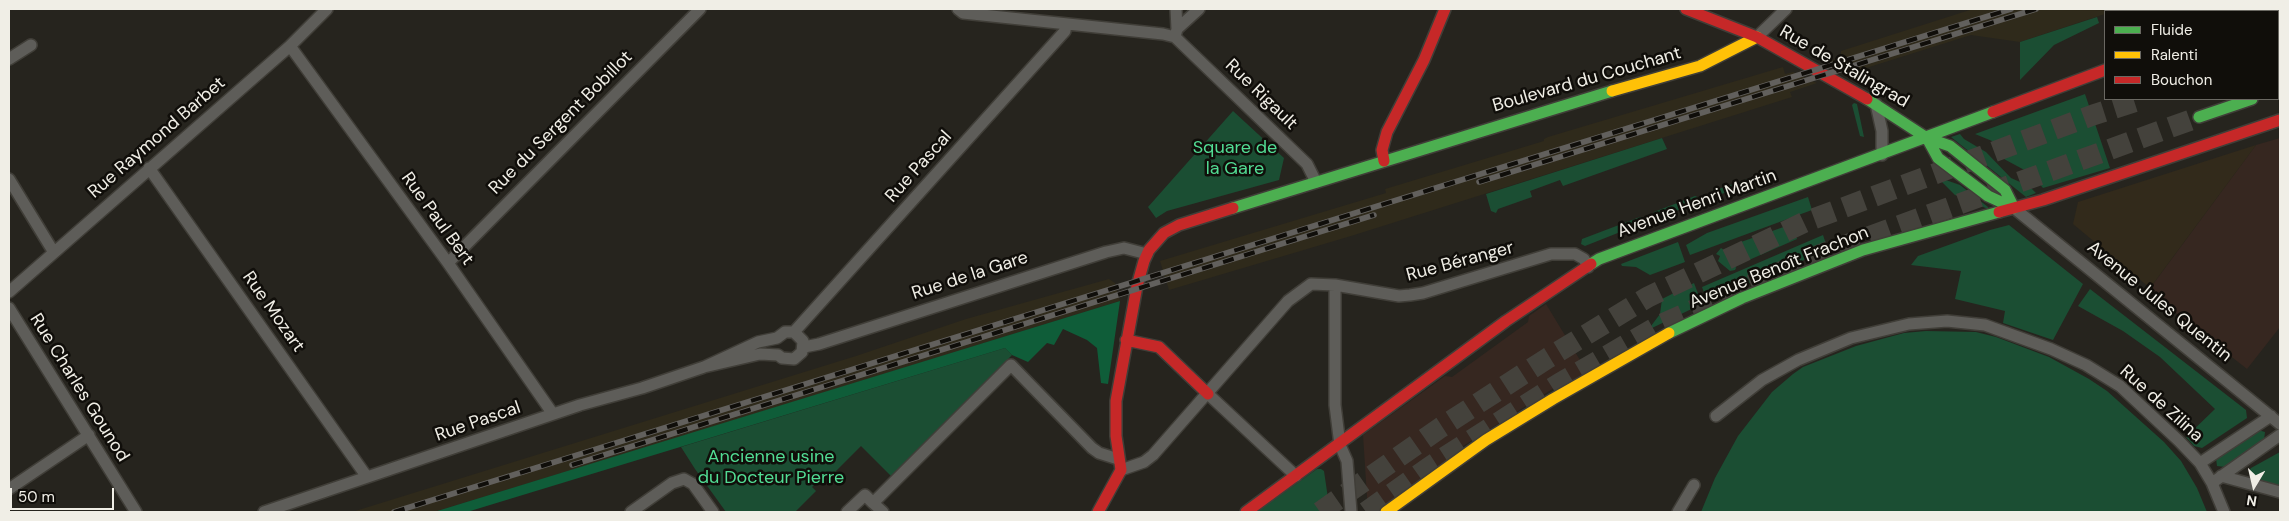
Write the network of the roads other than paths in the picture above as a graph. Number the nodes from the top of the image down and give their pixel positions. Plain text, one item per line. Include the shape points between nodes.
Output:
1 (327, 9) edge
2 (700, 9) edge
3 (958, 9) edge
4 (1176, 9) edge
5 (1199, 9) edge
6 (1445, 9) edge
7 (1686, 9) edge
8 (1786, 9) edge
9 (1066, 24) junction
10 (1176, 33) junction
11 (1757, 37) junction
12 (31, 45) dead end
13 (290, 46) junction
14 (9, 59) edge
15 (2104, 70) edge
16 (2249, 100) edge
17 (1876, 104) junction
18 (2199, 117) tunnel mouth
19 (2280, 120) edge
20 (1927, 138) junction
21 (1882, 155) junction
22 (1384, 161) junction
23 (149, 168) junction
24 (9, 179) edge
25 (1316, 182) junction
26 (2014, 208) junction
27 (53, 251) junction
28 (1147, 254) junction
29 (448, 263) junction
30 (1588, 267) junction
31 (1335, 285) junction
32 (9, 292) edge
33 (9, 308) edge
34 (794, 332) junction
35 (777, 338) junction
36 (1126, 340) junction
37 (804, 347) junction
38 (778, 355) junction
39 (704, 367) junction
40 (1208, 394) junction
41 (554, 414) junction
42 (1716, 416) dead end
43 (2276, 420) edge
44 (89, 435) junction
45 (2280, 435) edge
46 (1340, 445) junction
47 (2200, 463) junction
48 (1120, 464) junction
49 (1296, 476) junction
50 (367, 477) junction
51 (2217, 479) junction
52 (1694, 485) dead end
53 (9, 489) edge
54 (2280, 492) edge
55 (874, 503) junction
56 (136, 512) edge
57 (264, 512) edge
58 (631, 512) edge
59 (713, 512) edge
60 (848, 512) edge
61 (883, 512) edge
62 (1098, 512) edge
63 (1246, 512) edge
64 (1351, 512) edge
65 (1386, 512) edge
66 (1678, 512) edge
67 (2224, 512) edge

1 - 13 street, Rue Raymond Barbet
2 - 29 street, Rue du Sergent Bobillot
3 - 9 street via 963,13
4 - 10 street
5 - 10 street
6 - 22 main road via 1424,60 1386,132 1382,150
7 - 11 main road, Rue de Stalingrad
8 - 11 street, Boulevard du Couchant
9 - 10 street
9 - 34 street, Rue Pascal via 1065,31
10 - 25 street, Rue Rigault via 1307,164
11 - 17 main road, Rue de Stalingrad
11 - 22 main road, Boulevard du Couchant via 1700,66 1559,105
12 - 14 street
13 - 23 street, Rue Raymond Barbet
13 - 29 street, Rue Paul Bert
15 - 20 main road, Avenue Henri Martin
16 - 18 main road
17 - 20 main road, Rue de Stalingrad
17 - 21 street via 1882,130
19 - 26 main road, Avenue Benoît Frachon
20 - 21 main road, Avenue Henri Martin
20 - 26 main road, Rue de Stalingrad via 1938,158 1988,196
20 - 26 main road, Rue de Stalingrad via 1950,146 2005,190
21 - 30 main road, Avenue Henri Martin via 1599,259
22 - 25 main road, Boulevard du Couchant
23 - 27 street, Rue Raymond Barbet
23 - 50 street, Rue Mozart
24 - 27 street
25 - 28 main road, Boulevard du Couchant via 1178,225 1156,240
26 - 43 street, Avenue Jules Quentin
26 - 65 main road, Avenue Benoît Frachon via 1864,250 1719,309 1672,332 1486,440
27 - 32 street, Rue Raymond Barbet
28 - 36 main road via 1140,272
28 - 37 street, Rue de la Gare via 1124,248 1106,252
29 - 41 street, Rue Paul Bert
30 - 31 street, Rue Béranger via 1580,256 1568,252 1551,254 1423,294 1399,296
30 - 46 main road, Avenue Henri Martin via 1506,321
31 - 40 street, Rue Béranger via 1311,284 1288,301
31 - 46 street via 1334,405
33 - 44 street, Rue Charles Gounod
34 - 35 street, Rue Pascal via 785,332
34 - 37 street via 801,337
35 - 38 street
35 - 39 street, Rue Pascal via 758,342
36 - 40 main road via 1159,347
36 - 48 main road via 1116,401
37 - 38 street, Rue Pascal via 794,360
38 - 39 street, Rue Pascal via 760,354
39 - 41 street, Rue Pascal
40 - 48 street, Rue Béranger via 1153,455 1144,462
40 - 49 street
41 - 50 street, Rue Pascal
42 - 47 street, Rue de Zilina via 1762,380 1826,348 1891,326 1947,321 1985,325 2036,343 2086,366 2120,386
43 - 47 street
44 - 53 street
44 - 56 street, Rue Charles Gounod
45 - 51 street
46 - 49 main road, Avenue Henri Martin
46 - 64 street via 1346,461
47 - 51 street, Rue de Zilina
48 - 55 street via 1092,448 1011,365
48 - 62 main road
49 - 63 main road, Avenue Henri Martin
50 - 57 street, Rue Pascal
51 - 54 street
51 - 67 street, Rue de Zilina
52 - 66 street
55 - 60 street via 865,495
55 - 61 street
58 - 59 street via 672,483 684,479 693,484

